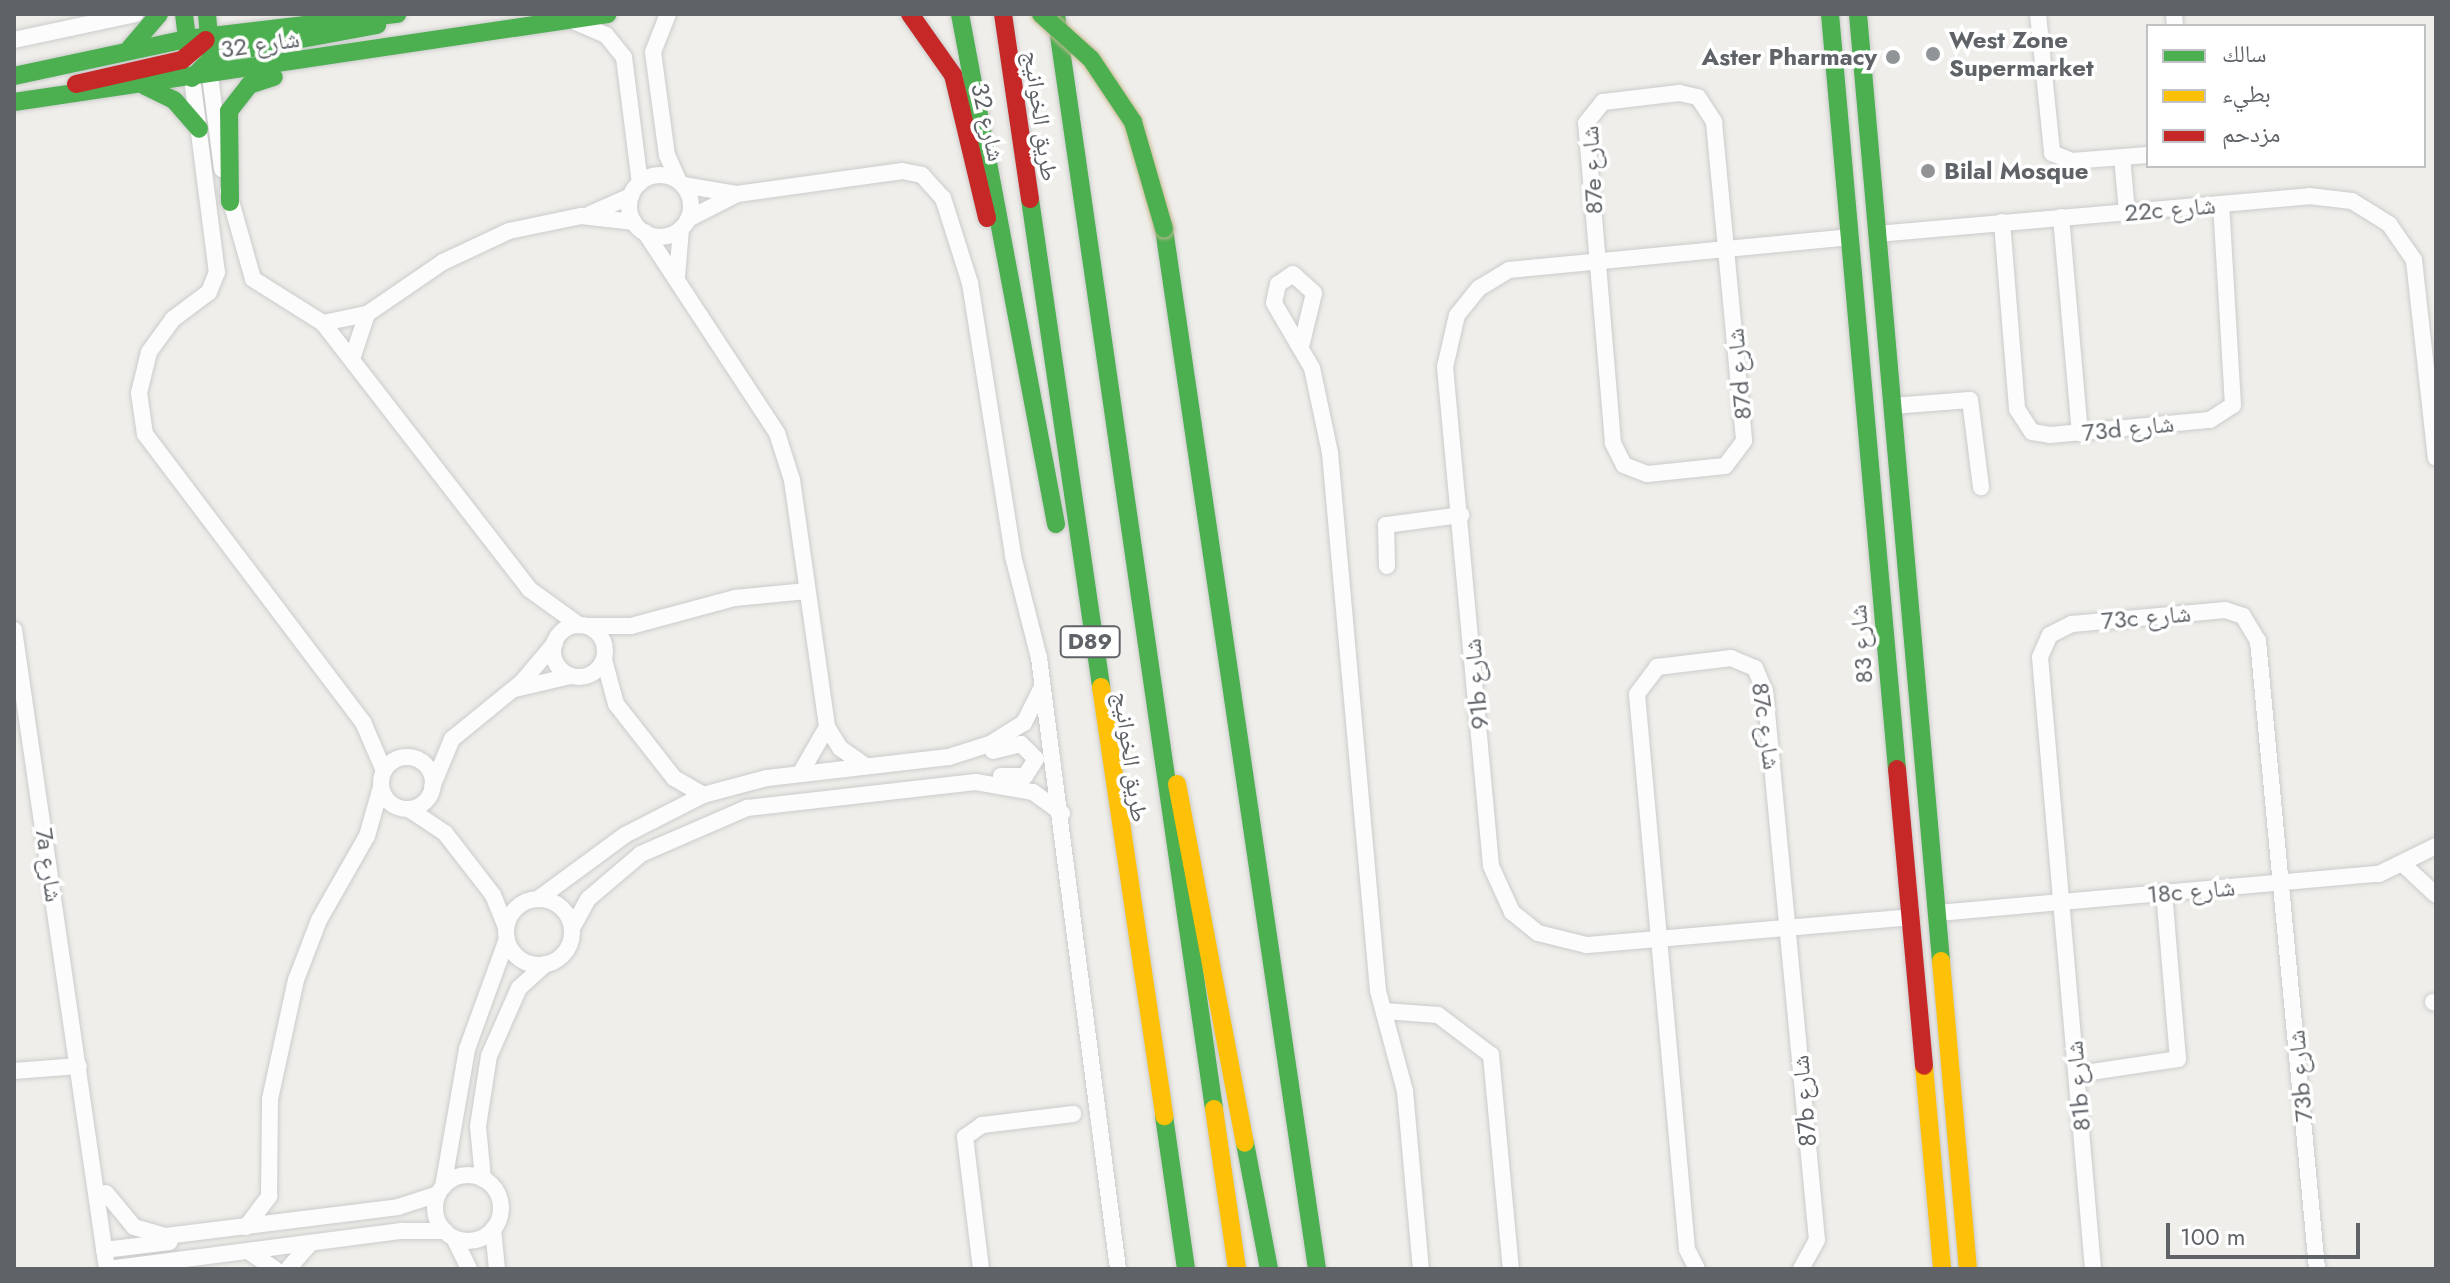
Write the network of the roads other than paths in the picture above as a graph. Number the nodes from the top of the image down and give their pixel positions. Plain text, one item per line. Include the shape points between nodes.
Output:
1 (135, 14) edge
2 (159, 14) edge
3 (184, 14) edge
4 (207, 14) edge
5 (240, 14) edge
6 (398, 14) edge
7 (608, 14) edge
8 (668, 14) edge
9 (910, 14) edge
10 (960, 14) edge
11 (1003, 14) edge
12 (1041, 14) edge
13 (1056, 14) edge
14 (1830, 14) edge
15 (1858, 14) edge
16 (2038, 14) edge
17 (389, 15) edge
18 (568, 20) junction
19 (327, 21) junction
20 (209, 36) junction
21 (14, 40) edge
22 (130, 48) junction
23 (188, 48) junction
24 (210, 57) junction
25 (319, 60) junction
26 (41, 72) junction
27 (14, 76) edge
28 (201, 77) junction
29 (140, 85) junction
30 (14, 87) edge
31 (33, 99) junction
32 (14, 102) edge
33 (199, 129) junction
34 (2146, 155) edge
35 (2122, 157) junction
36 (680, 182) junction
37 (635, 190) junction
38 (737, 194) junction
39 (230, 202) junction
40 (2221, 205) junction
41 (2127, 212) junction
42 (581, 216) junction
43 (2061, 217) junction
44 (2002, 222) junction
45 (684, 224) junction
46 (639, 227) junction
47 (1877, 234) junction
48 (1851, 237) junction
49 (1727, 248) junction
50 (1000, 252) junction
51 (1598, 259) junction
52 (678, 282) junction
53 (367, 314) junction
54 (323, 323) junction
55 (1302, 343) dead end
56 (352, 359) junction
57 (1892, 406) junction
58 (2080, 433) junction
59 (2436, 458) edge
60 (1981, 487) dead end
61 (1461, 515) junction
62 (1387, 566) dead end
63 (807, 591) junction
64 (642, 624) junction
65 (583, 626) junction
66 (14, 630) edge
67 (555, 643) junction
68 (605, 659) junction
69 (571, 676) junction
70 (1043, 685) junction
71 (510, 691) junction
72 (827, 727) junction
73 (452, 739) junction
74 (1162, 742) junction
75 (1105, 748) junction
76 (406, 757) junction
77 (949, 757) junction
78 (866, 766) junction
79 (800, 774) junction
80 (382, 779) junction
81 (952, 782) junction
82 (432, 787) junction
83 (703, 795) junction
84 (407, 809) junction
85 (1062, 813) junction
86 (367, 836) junction
87 (2436, 846) edge
88 (2405, 866) junction
89 (2282, 883) junction
90 (2164, 894) junction
91 (2436, 895) edge
92 (538, 899) junction
93 (2060, 903) junction
94 (1938, 913) junction
95 (1911, 917) junction
96 (1788, 927) junction
97 (572, 928) junction
98 (506, 934) junction
99 (1660, 939) junction
100 (546, 964) junction
101 (1384, 1011) junction
102 (1947, 1028) junction
103 (78, 1062) junction
104 (14, 1070) edge
105 (2078, 1074) junction
106 (84, 1100) junction
107 (1073, 1114) dead end
108 (483, 1179) junction
109 (270, 1188) junction
110 (441, 1191) junction
111 (106, 1193) junction
112 (306, 1219) junction
113 (246, 1227) junction
114 (493, 1229) junction
115 (199, 1235) junction
116 (449, 1235) junction
117 (310, 1244) junction
118 (110, 1250) junction
119 (249, 1253) junction
120 (199, 1259) junction
121 (113, 1269) edge
122 (165, 1269) edge
123 (275, 1269) edge
124 (288, 1269) edge
125 (469, 1269) edge
126 (497, 1269) edge
127 (981, 1269) edge
128 (1118, 1269) edge
129 (1184, 1269) edge
130 (1237, 1269) edge
131 (1269, 1269) edge
132 (1317, 1269) edge
133 (1421, 1269) edge
134 (1511, 1269) edge
135 (1697, 1269) edge
136 (1801, 1269) edge
137 (1942, 1269) edge
138 (1968, 1269) edge
139 (2093, 1269) edge
140 (2317, 1269) edge

1 - 21 street
2 - 22 main road
3 - 23 main road
4 - 20 main road
5 - 19 main road
6 - 17 main road, شارع 32
7 - 18 main road, شارع 32
8 - 36 street via 653,52 667,155
9 - 50 main road, شارع 32 via 953,75
10 - 50 main road
11 - 75 main road, طريق الخوانيج / D89
12 - 132 main road, bridge via 1091,59 1133,122 1164,229
13 - 74 main road, طريق الخوانيج / D89
14 - 48 main road, شارع 83
15 - 47 main road
16 - 35 street via 2052,153 2064,161
17 - 19 main road, شارع 32
17 - 24 main road via 358,33
18 - 25 main road, شارع 32
18 - 37 street via 606,35 624,57
19 - 20 main road, شارع 32
20 - 23 main road
20 - 24 main road
22 - 23 main road, شارع 32
22 - 26 main road, شارع 32
23 - 28 main road
23 - 31 main road
24 - 28 main road
25 - 28 main road, شارع 32
25 - 39 main road via 249,85 234,101 227,122
26 - 27 main road, شارع 32
26 - 30 main road
28 - 29 main road, شارع 32
28 - 33 street
28 - 39 street
29 - 31 main road, شارع 32
29 - 33 main road via 174,100
31 - 32 main road, شارع 32
33 - 80 street via 217,272 209,292 173,319 149,352 139,393 145,434 363,722
34 - 35 street
35 - 41 street
36 - 37 street via 654,175
36 - 38 street
36 - 45 street
37 - 42 street
37 - 46 street
38 - 45 street
38 - 70 street via 892,172 922,175 938,189 962,251 1016,573
39 - 54 street via 253,279
40 - 41 street, 22c شارع
40 - 58 street, 73d شارع via 2233,405 2210,420
40 - 59 street, 22c شارع via 2309,196 2352,201 2389,224 2420,282
41 - 43 street, 22c شارع
42 - 46 street
42 - 53 street via 486,239
43 - 44 street, 22c شارع
43 - 58 street
44 - 47 street, 22c شارع
44 - 58 street, 73d شارع via 2019,418 2040,435
45 - 46 street via 659,237
45 - 52 street
46 - 52 street
47 - 57 main road
48 - 49 street
48 - 95 main road, شارع 83
49 - 51 street
49 - 51 street, 87e شارع via 1711,112 1689,94 1650,93 1603,102 1586,123
49 - 51 street, 87d شارع via 1743,448 1725,466 1647,474 1631,470 1614,451
50 - 75 main road
51 - 61 street, 91b شارع via 1493,278 1457,315 1445,367
52 - 63 street via 777,433
53 - 54 street
53 - 56 street
54 - 56 street
55 - 101 street via 1330,453
56 - 65 street via 529,589
57 - 60 street via 1970,400
57 - 94 main road
61 - 62 street via 1386,525
61 - 99 street, 91b شارع via 1495,883 1512,912 1538,933 1587,945
63 - 64 street via 735,598
63 - 72 street
64 - 65 street
64 - 68 street
65 - 67 street
65 - 68 street via 602,639
66 - 103 street, 7a شارع
67 - 69 street via 558,666
67 - 71 street
68 - 69 street via 587,677
68 - 83 street via 616,704 674,778
69 - 71 street
70 - 77 street via 1016,730
70 - 85 street
71 - 73 street
72 - 78 street via 840,748
72 - 79 street
73 - 76 street
73 - 82 street
74 - 130 main road, طريق الخوانيج / D89
74 - 131 main road via 1191,835
75 - 129 main road, طريق الخوانيج / D89
76 - 80 street
76 - 82 street via 423,763
77 - 78 street
77 - 81 street via 1021,744 1036,759 1025,776
78 - 79 street
79 - 83 street
80 - 84 street via 389,803
80 - 86 street
81 - 85 street via 1024,789
81 - 97 street via 775,803 694,825 617,872
82 - 84 street via 425,802
83 - 92 street via 625,835
84 - 86 street
84 - 98 street via 445,833 493,895
85 - 128 street via 1072,949
86 - 109 street via 319,920 285,1019 270,1099
87 - 88 street, 18c شارع
88 - 89 street, 18c شارع
88 - 91 street
89 - 90 street, 18c شارع
89 - 93 street, 73c شارع via 2255,631 2234,612 2072,624 2043,646
89 - 140 street, 73b شارع
90 - 93 street, 18c شارع
90 - 105 street via 2178,1059
92 - 97 street via 564,910
92 - 98 street via 516,908
93 - 94 street, 18c شارع
93 - 105 street, 81b شارع
94 - 102 main road
95 - 96 street
95 - 102 main road via 1924,933 1934,1025
95 - 137 main road, شارع 83
96 - 99 street
96 - 99 street, 87c شارع via 1764,682 1740,659 1700,659 1657,667 1637,694
96 - 136 street, 87b شارع via 1817,1240
97 - 100 street via 563,955
98 - 100 street via 521,960
98 - 110 street via 467,1049
99 - 135 street via 1687,1249
100 - 108 street via 519,988 489,1056 478,1126
101 - 133 street via 1405,1091
101 - 134 street via 1448,1019 1491,1055
102 - 138 main road
103 - 104 street
103 - 106 street, 7a شارع
105 - 139 street, 81b شارع
106 - 111 street, 7a شارع
106 - 118 street, 7a شارع
107 - 127 street via 982,1125 965,1137
108 - 110 street via 466,1176
108 - 114 street via 500,1202
109 - 112 street via 283,1210
109 - 113 street
110 - 112 street
110 - 116 street via 436,1214
111 - 115 street via 144,1232
111 - 118 street, 7a شارع
112 - 113 street
113 - 115 street
114 - 116 street via 475,1240
114 - 126 street
115 - 118 street
116 - 117 street
116 - 125 street
117 - 119 street
117 - 124 street
118 - 121 street, 7a شارع
119 - 120 street
119 - 123 street
120 - 121 street
120 - 122 street

